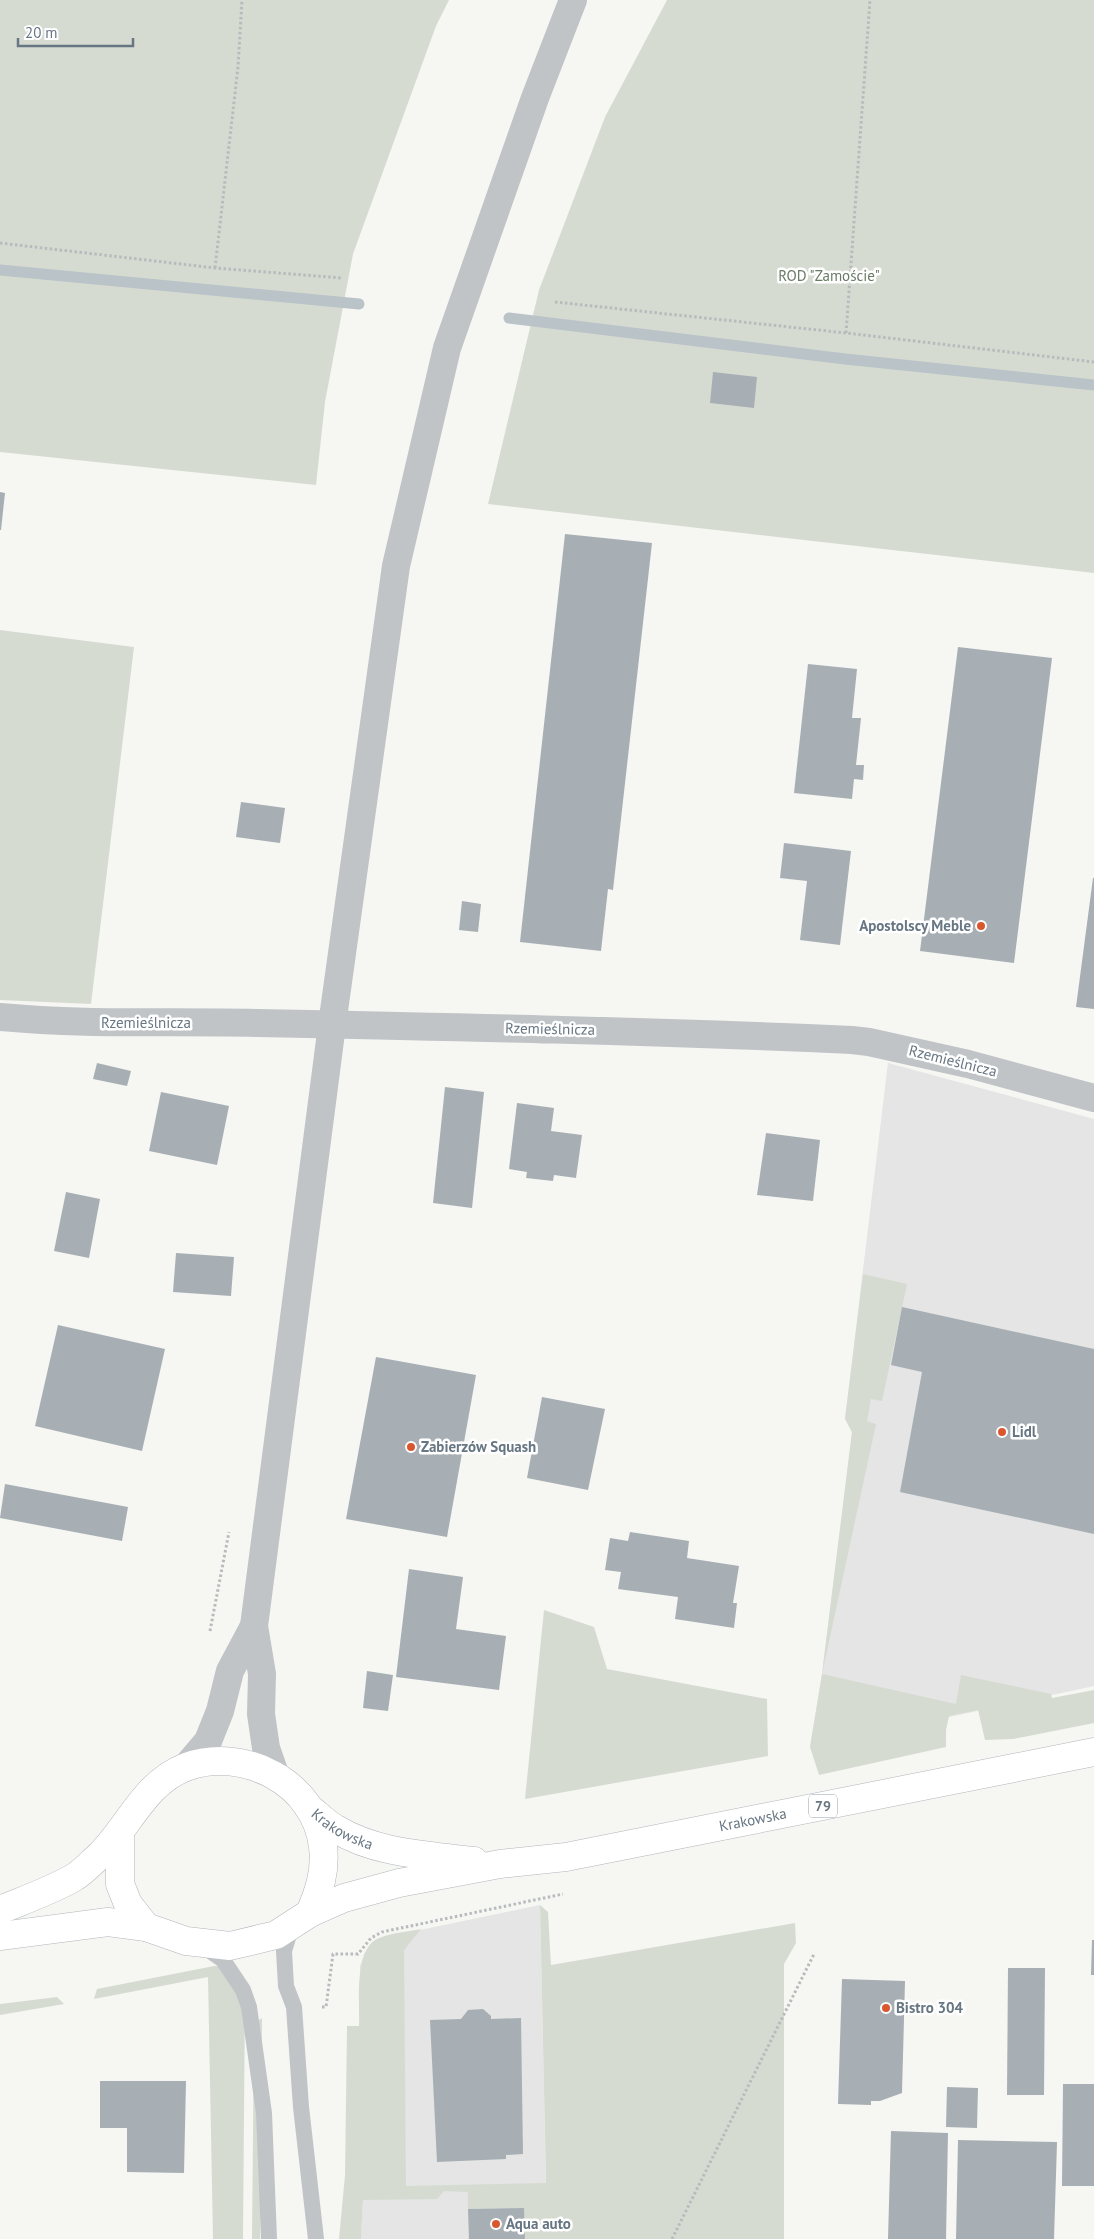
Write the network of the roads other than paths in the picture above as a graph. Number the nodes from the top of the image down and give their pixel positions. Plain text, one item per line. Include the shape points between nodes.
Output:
1 (573, 0) edge
2 (0, 1017) edge
3 (332, 1025) junction
4 (1094, 1098) edge
5 (254, 1626) junction
6 (1094, 1752) edge
7 (185, 1768) junction
8 (276, 1776) junction
9 (307, 1806) junction
10 (120, 1832) junction
11 (500, 1864) junction
12 (0, 1910) edge
13 (301, 1918) junction
14 (146, 1927) junction
15 (0, 1936) edge
16 (199, 1943) junction
17 (269, 2239) edge
18 (316, 2239) edge

1 - 3 street via 447,348 396,566
2 - 3 street, Rzemieślnicza via 50,1022
3 - 4 street, Rzemieślnicza via 580,1029 869,1042 968,1064
3 - 5 street
5 - 7 street via 230,1671 208,1741
5 - 8 street via 262,1674 261,1714 266,1748
6 - 11 main road, Krakowska / 79 via 566,1857
7 - 8 main road via 231,1760 254,1765
7 - 10 main road via 165,1778 148,1794
8 - 9 main road
9 - 11 main road, Krakowska via 336,1829 363,1843 400,1852
9 - 13 main road via 319,1829 324,1872 321,1887
10 - 12 main road via 74,1877
10 - 14 main road via 120,1884 128,1904
11 - 13 main road, Krakowska via 399,1883 344,1898
13 - 16 main road, Krakowska via 276,1935 254,1941 230,1946
13 - 18 lane via 284,1951 286,1986 294,2007 301,2108
14 - 15 main road via 108,1922
14 - 16 main road, Krakowska
16 - 17 lane via 223,1960 243,1990 249,2007 264,2113

